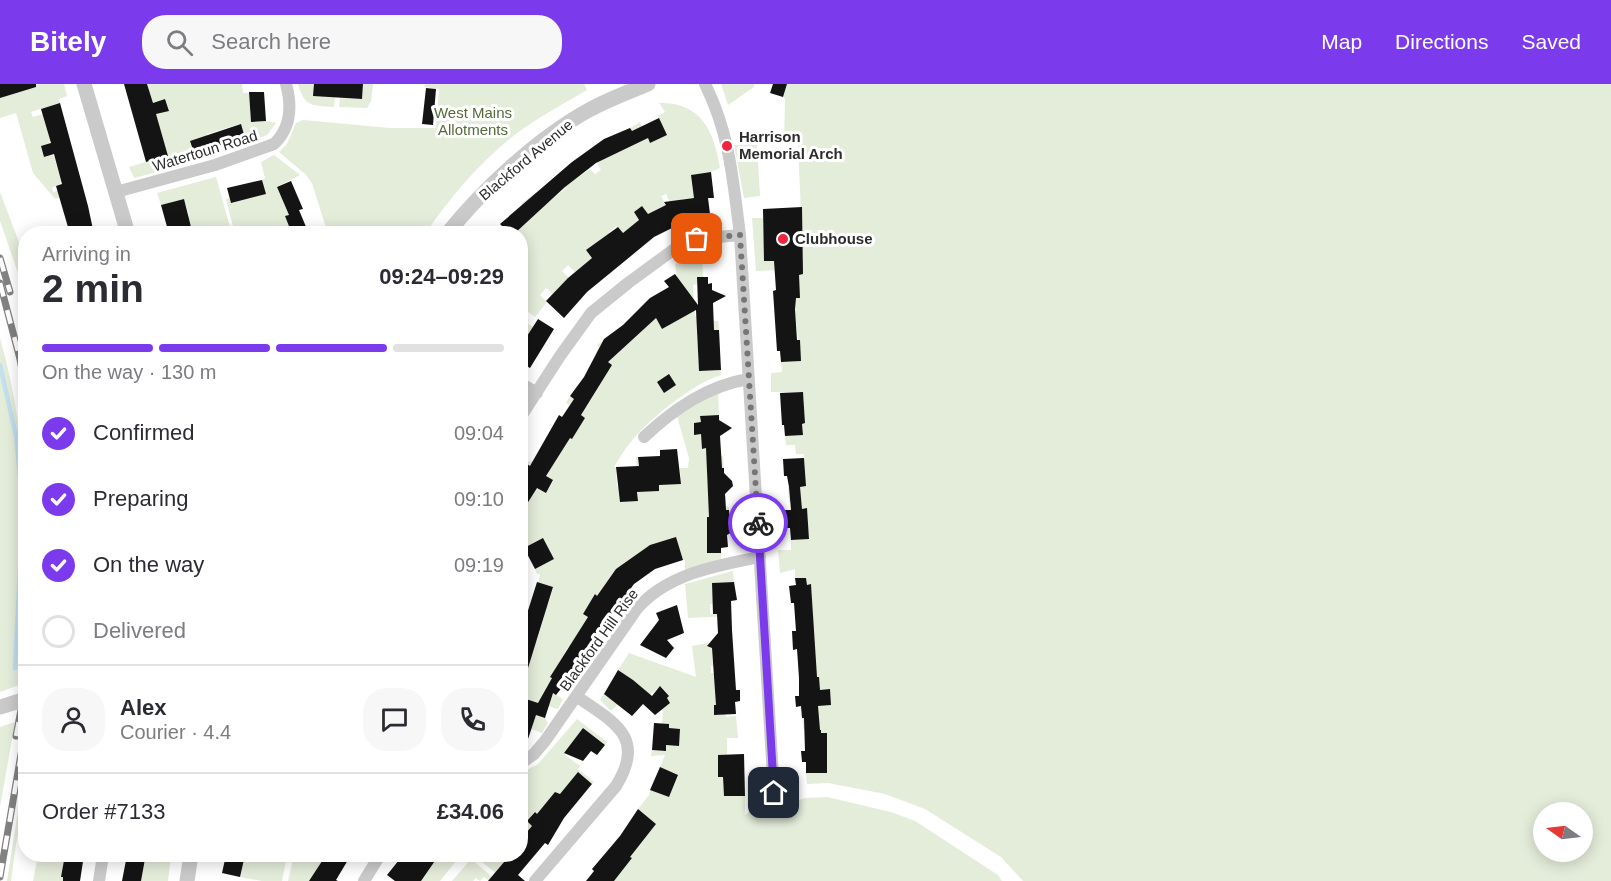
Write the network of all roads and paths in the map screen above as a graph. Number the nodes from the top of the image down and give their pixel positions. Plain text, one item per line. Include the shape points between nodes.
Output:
1 (84, 84) edge
2 (286, 84) edge
3 (648, 84) edge
4 (705, 84) edge
5 (116, 192) junction
6 (126, 226) edge
7 (454, 226) edge
8 (740, 235) junction
9 (748, 379) junction
10 (528, 388) edge
11 (537, 393) junction
12 (528, 406) edge
13 (644, 437) dead end
14 (760, 557) junction
15 (576, 696) junction
16 (18, 701) edge
17 (0, 707) edge
18 (528, 758) edge
19 (774, 793) dead end
20 (102, 862) edge
21 (189, 862) edge
22 (376, 862) edge
23 (99, 881) edge
24 (187, 881) edge
25 (364, 881) edge
26 (534, 881) edge

1 - 5 street
2 - 5 street, Watertoun Road via 288,123 274,144
3 - 7 street, Blackford Avenue via 594,107 555,132 483,194
4 - 8 street via 722,122
5 - 6 street
8 - 9 street
8 - 11 street via 684,242 611,295 581,326
9 - 13 street via 696,397
9 - 14 street
10 - 11 street
11 - 12 street
14 - 15 street, Blackford Hill Rise via 689,574 654,591 636,610
14 - 19 street
15 - 18 street, Blackford Hill Rise via 540,748
15 - 26 street via 620,727 628,741 625,770 616,786
16 - 17 street, bridge
20 - 23 street
21 - 24 street
22 - 25 street

